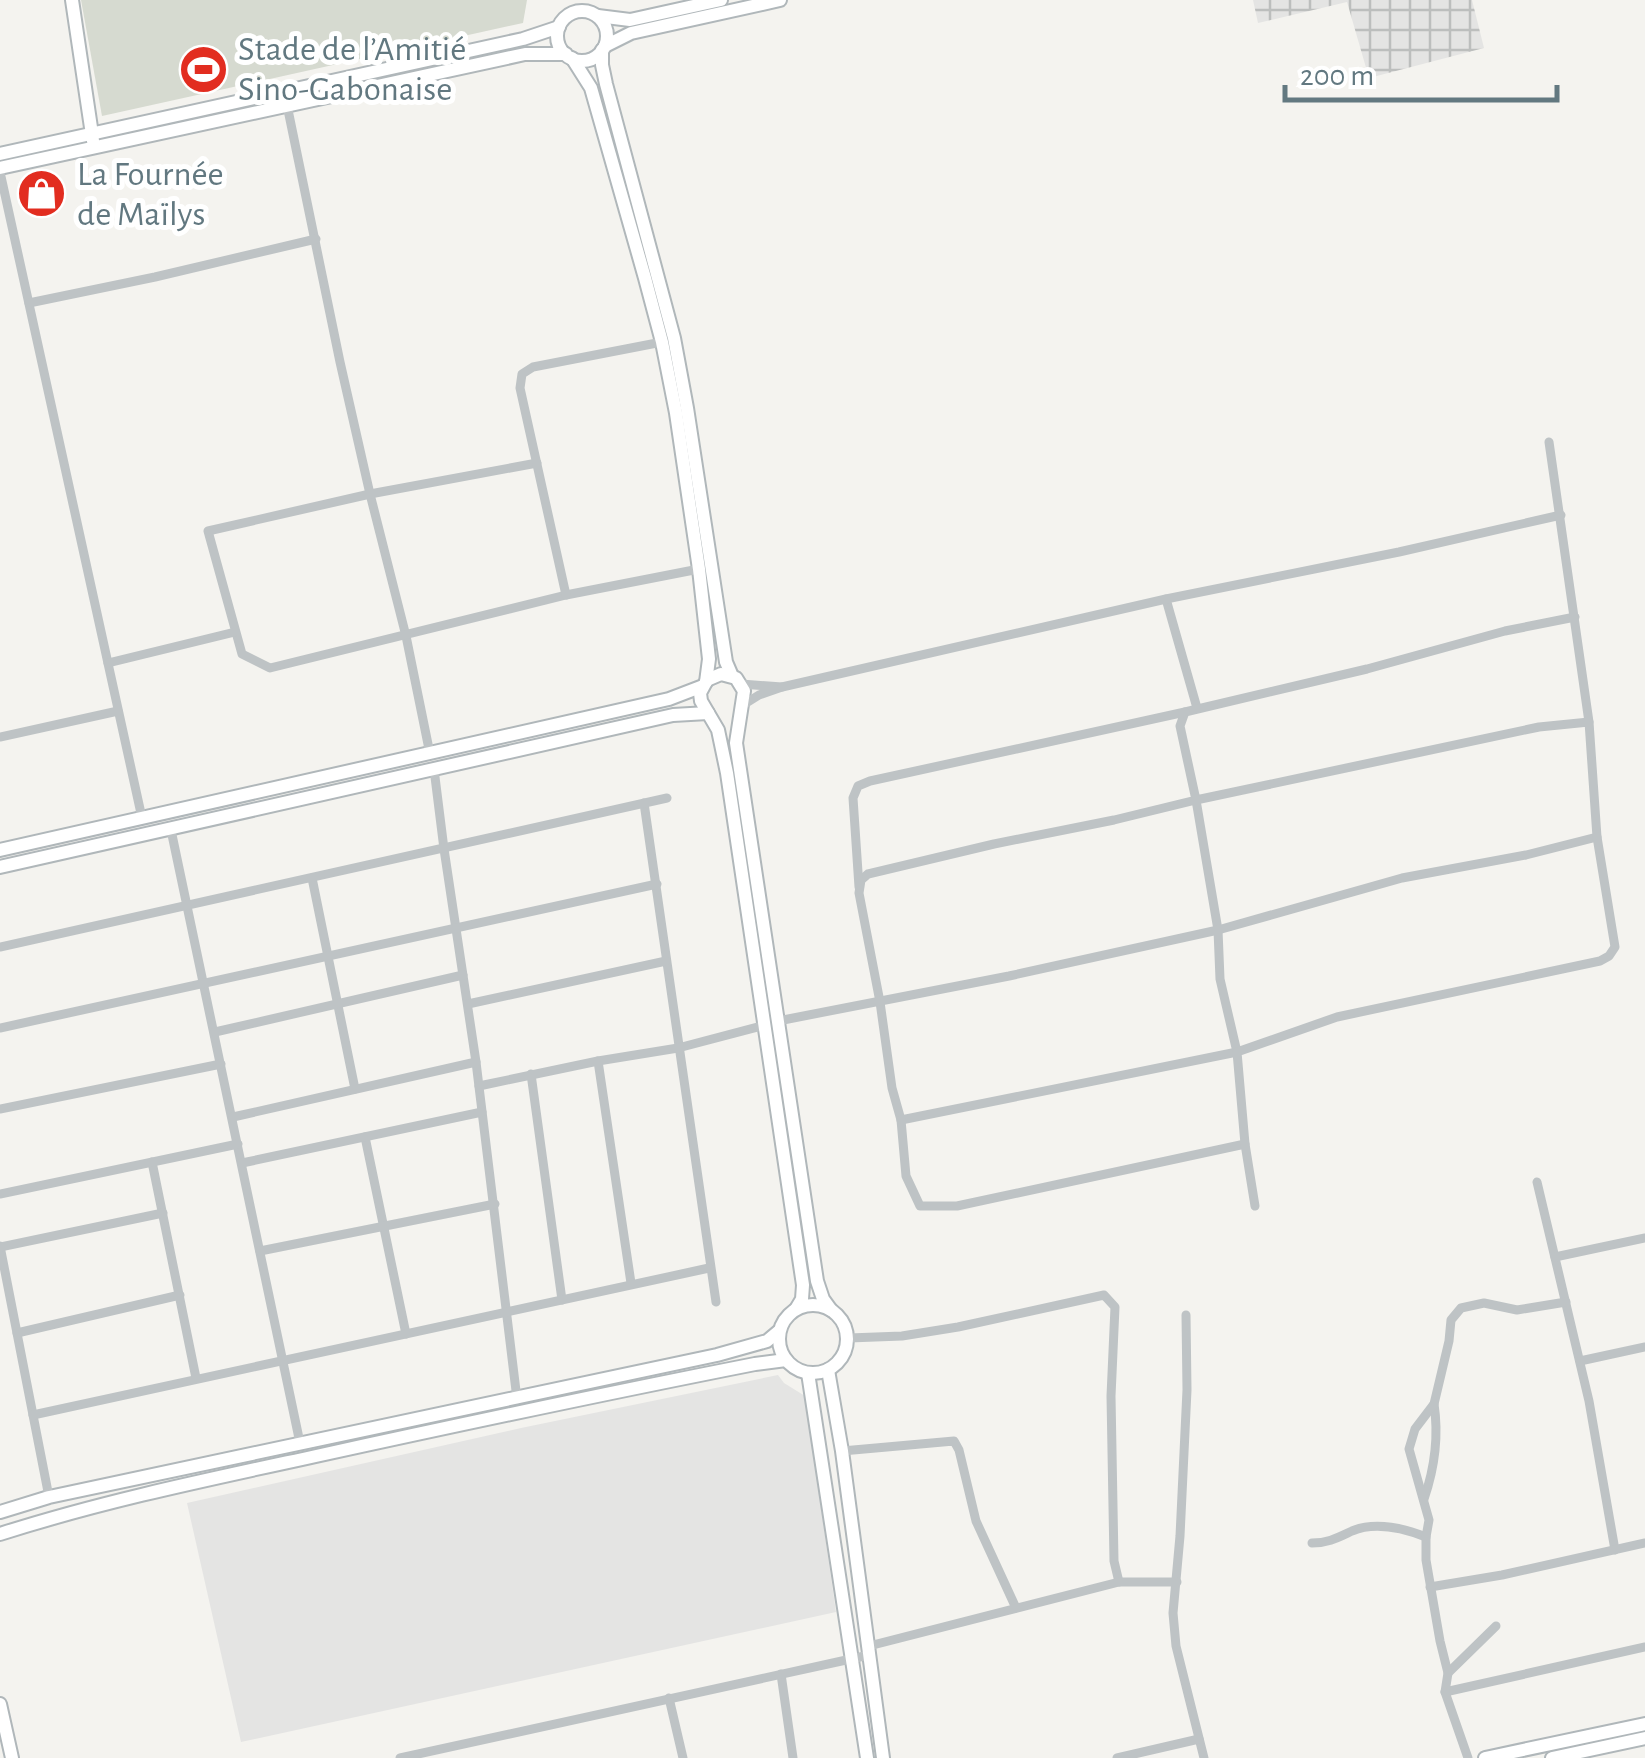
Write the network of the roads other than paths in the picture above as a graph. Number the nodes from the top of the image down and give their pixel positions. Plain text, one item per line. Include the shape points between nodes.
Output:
1 (72, 0) edge
2 (720, 0) edge
3 (780, 0) edge
4 (598, 16) junction
5 (559, 27) junction
6 (604, 48) junction
7 (569, 56) junction
8 (287, 105) junction
9 (93, 141) junction
10 (0, 154) edge
11 (0, 170) edge
12 (316, 239) junction
13 (29, 303) junction
14 (662, 342) junction
15 (1549, 442) dead end
16 (537, 463) junction
17 (370, 494) junction
18 (1561, 515) junction
19 (699, 569) junction
20 (566, 595) junction
21 (1166, 599) junction
22 (1574, 618) junction
23 (235, 632) junction
24 (406, 636) junction
25 (108, 663) junction
26 (736, 680) junction
27 (704, 684) junction
28 (782, 687) junction
29 (741, 708) junction
30 (1198, 708) junction
31 (118, 711) junction
32 (1185, 712) junction
33 (709, 714) junction
34 (1589, 722) junction
35 (0, 737) edge
36 (430, 754) junction
37 (434, 770) junction
38 (667, 798) dead end
39 (1196, 800) junction
40 (644, 802) junction
41 (142, 818) junction
42 (171, 830) junction
43 (1597, 838) junction
44 (444, 849) junction
45 (0, 850) edge
46 (0, 868) edge
47 (312, 878) junction
48 (657, 884) junction
49 (859, 893) junction
50 (188, 906) junction
51 (456, 926) junction
52 (1218, 930) junction
53 (0, 947) edge
54 (327, 955) junction
55 (666, 961) junction
56 (463, 976) junction
57 (205, 985) junction
58 (880, 1002) junction
59 (338, 1004) junction
60 (468, 1004) junction
61 (771, 1023) junction
62 (0, 1028) edge
63 (215, 1032) junction
64 (678, 1048) junction
65 (1237, 1052) junction
66 (598, 1061) junction
67 (476, 1062) junction
68 (221, 1064) junction
69 (531, 1074) junction
70 (479, 1086) junction
71 (355, 1089) junction
72 (0, 1109) edge
73 (482, 1112) junction
74 (233, 1117) junction
75 (902, 1120) junction
76 (365, 1136) junction
77 (238, 1144) junction
78 (1245, 1144) junction
79 (152, 1162) junction
80 (242, 1164) junction
81 (1537, 1182) dead end
82 (0, 1194) edge
83 (495, 1204) junction
84 (1256, 1206) dead end
85 (163, 1212) junction
86 (384, 1226) junction
87 (1645, 1238) edge
88 (0, 1247) edge
89 (260, 1251) junction
90 (1555, 1257) junction
91 (709, 1268) junction
92 (631, 1283) junction
93 (180, 1295) junction
94 (562, 1300) junction
95 (716, 1302) dead end
96 (1566, 1302) junction
97 (796, 1309) junction
98 (830, 1310) junction
99 (508, 1311) junction
100 (1186, 1315) dead end
101 (779, 1332) junction
102 (17, 1333) junction
103 (406, 1334) junction
104 (848, 1338) junction
105 (1645, 1348) edge
106 (283, 1360) junction
107 (786, 1360) junction
108 (1580, 1361) junction
109 (828, 1370) junction
110 (808, 1373) junction
111 (196, 1378) junction
112 (518, 1404) junction
113 (1434, 1404) junction
114 (33, 1415) junction
115 (300, 1443) junction
116 (842, 1451) junction
117 (49, 1497) junction
118 (1424, 1499) junction
119 (0, 1512) edge
120 (0, 1534) edge
121 (1426, 1537) junction
122 (1312, 1543) dead end
123 (1645, 1543) edge
124 (1615, 1550) junction
125 (1119, 1582) junction
126 (1177, 1582) junction
127 (1430, 1587) junction
128 (1016, 1608) junction
129 (1496, 1626) dead end
130 (1645, 1647) edge
131 (869, 1650) junction
132 (852, 1658) junction
133 (1448, 1673) junction
134 (781, 1674) junction
135 (1445, 1692) junction
136 (669, 1698) junction
137 (0, 1704) edge
138 (1645, 1724) edge
139 (1645, 1738) edge
140 (1200, 1739) junction
141 (1568, 1756) edge
142 (12, 1758) edge
143 (400, 1758) edge
144 (683, 1758) edge
145 (794, 1758) edge
146 (867, 1758) edge
147 (883, 1758) edge
148 (1117, 1758) edge
149 (1204, 1758) edge
150 (1468, 1758) edge
151 (1485, 1758) edge
152 (1552, 1758) edge

1 - 9 street
2 - 4 street via 630,20
3 - 6 street via 631,33
4 - 5 street via 576,12
4 - 6 street via 606,30
5 - 7 street via 558,41
5 - 9 street
6 - 7 street via 587,60
6 - 26 street via 606,84 674,338 726,662
7 - 8 street via 525,54
7 - 14 street via 591,88
8 - 9 street
8 - 12 street
9 - 10 street
9 - 11 street
11 - 13 street
12 - 13 street
12 - 17 street
13 - 25 street
14 - 16 street via 522,374
14 - 19 street
15 - 18 street
16 - 17 street
16 - 20 street
17 - 23 street via 208,530
17 - 24 street
18 - 21 street
18 - 22 street
19 - 20 street
19 - 27 street via 709,659
20 - 24 street
21 - 28 street
21 - 30 street
22 - 30 street
22 - 34 street
23 - 24 street via 242,654 270,668
23 - 25 street
24 - 36 street
25 - 31 street
26 - 27 street via 722,674
26 - 28 street
26 - 29 street via 744,691
27 - 33 street via 701,701
27 - 36 street via 669,699
28 - 29 street
29 - 33 street via 728,718
29 - 61 street via 736,743
30 - 32 street
31 - 35 street
31 - 41 street
32 - 39 street via 1180,726
32 - 49 street via 858,786 852,798
33 - 37 street via 673,714
33 - 61 street via 727,774
34 - 39 street
34 - 43 street
36 - 41 street
37 - 42 street
37 - 44 street
38 - 40 street
39 - 49 street via 868,874
39 - 52 street
40 - 44 street
40 - 48 street
41 - 45 street
42 - 46 street
42 - 50 street
43 - 52 street via 1402,878
43 - 65 street via 1615,947 1609,956 1337,1017
44 - 47 street
44 - 51 street
47 - 50 street
47 - 54 street
48 - 51 street
48 - 55 street
49 - 58 street
50 - 53 street
50 - 57 street
51 - 54 street
51 - 56 street
52 - 58 street
52 - 65 street via 1220,979
54 - 57 street
54 - 59 street
55 - 60 street
55 - 64 street
56 - 59 street
56 - 60 street
57 - 62 street
57 - 63 street
58 - 61 street
58 - 75 street
59 - 63 street
59 - 71 street
60 - 67 street
61 - 64 street
61 - 97 street via 803,1285
61 - 98 street via 817,1281
63 - 68 street
64 - 66 street
64 - 91 street
65 - 75 street
65 - 78 street
66 - 69 street
66 - 92 street
67 - 70 street
67 - 71 street
68 - 72 street
68 - 74 street
69 - 70 street
69 - 94 street
70 - 73 street
71 - 74 street
73 - 76 street
73 - 83 street
74 - 77 street
75 - 78 street via 906,1176 920,1206 958,1206
76 - 80 street
76 - 86 street
77 - 79 street
77 - 80 street
78 - 84 street
79 - 82 street
79 - 85 street
80 - 89 street
81 - 90 street
83 - 86 street
83 - 99 street
85 - 88 street
85 - 93 street
86 - 89 street
86 - 103 street
87 - 90 street
88 - 102 street
89 - 106 street
90 - 96 street
91 - 92 street
91 - 95 street
92 - 94 street
93 - 102 street
93 - 111 street
94 - 99 street
96 - 108 street
96 - 113 street via 1517,1310 1484,1303 1461,1308 1451,1320
97 - 98 street via 812,1304
97 - 101 street
98 - 104 street
99 - 103 street
99 - 112 street
100 - 126 street
101 - 107 street
101 - 112 street via 767,1342
102 - 114 street
103 - 106 street
104 - 109 street
104 - 125 street via 958,1327 1104,1295 1115,1308
105 - 108 street
106 - 111 street
106 - 115 street
107 - 110 street
107 - 112 street
108 - 124 street
109 - 110 street
109 - 116 street
110 - 132 street
111 - 114 street
112 - 115 street
112 - 120 street
113 - 118 street via 1436,1456
113 - 118 street via 1409,1449
114 - 117 street
115 - 117 street
116 - 128 street via 954,1441 976,1521
116 - 131 street
117 - 119 street
118 - 121 street
121 - 122 street via 1399,1527 1369,1527
121 - 127 street
123 - 124 street
124 - 127 street
125 - 126 street
125 - 128 street
126 - 140 street via 1176,1646
127 - 133 street
128 - 131 street
129 - 133 street
130 - 135 street
131 - 132 street
131 - 147 street
132 - 134 street
132 - 146 street
133 - 135 street
134 - 136 street
134 - 145 street
135 - 150 street
136 - 143 street
136 - 144 street
137 - 142 street
138 - 151 street
139 - 141 street
140 - 148 street
140 - 149 street
141 - 152 street

